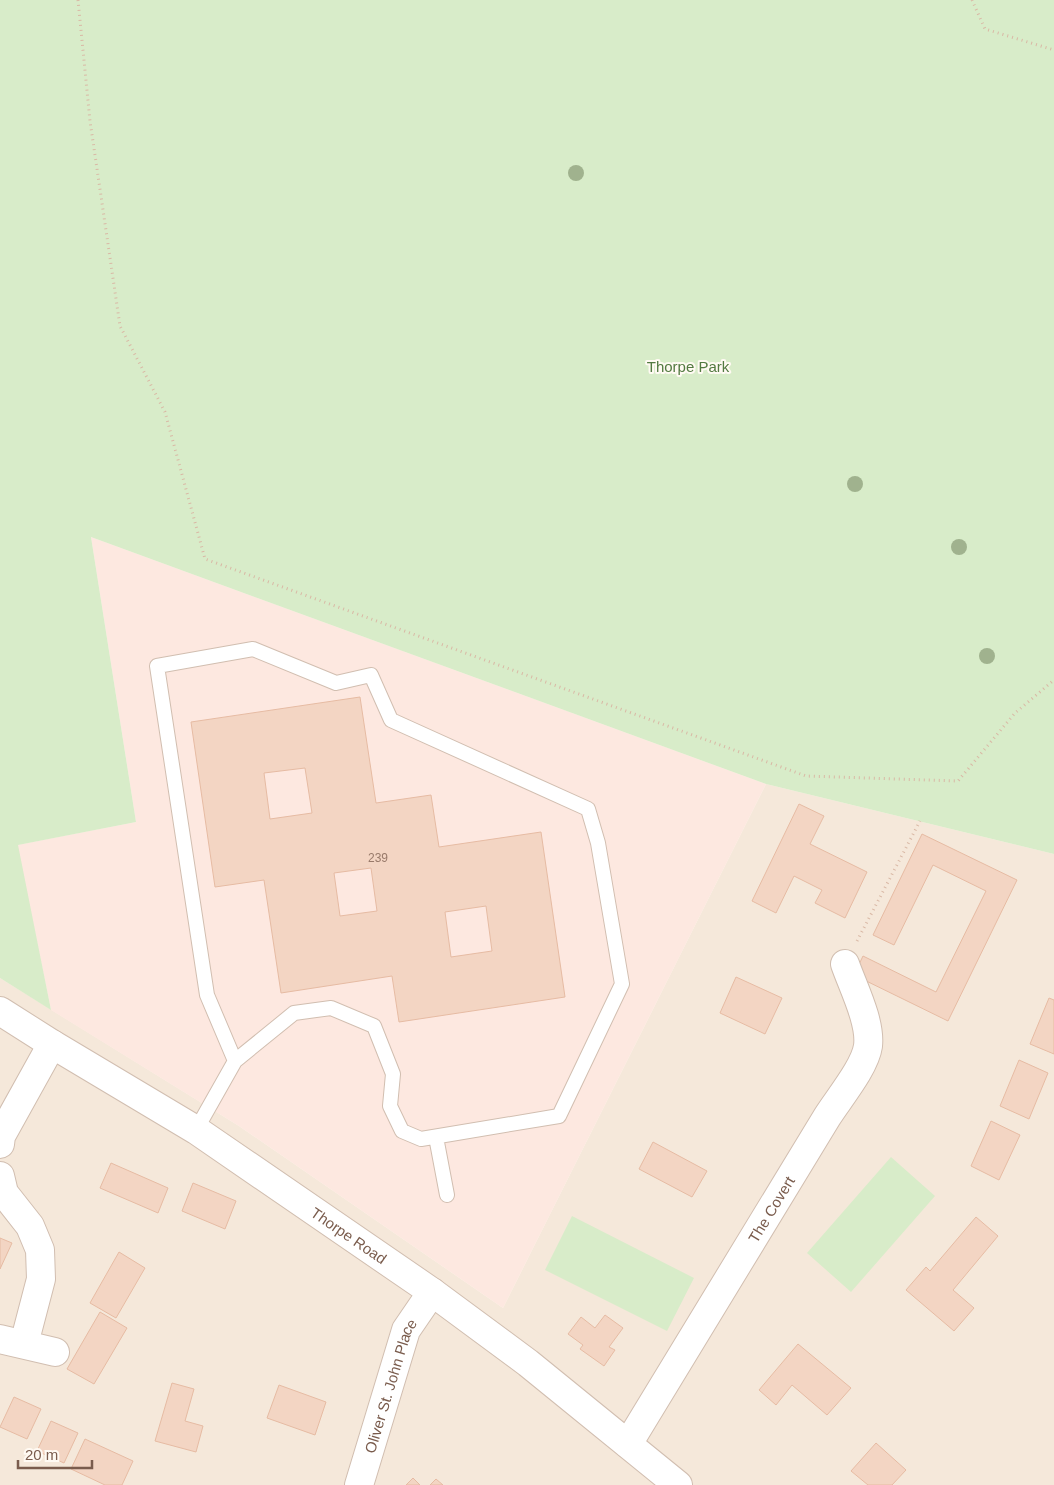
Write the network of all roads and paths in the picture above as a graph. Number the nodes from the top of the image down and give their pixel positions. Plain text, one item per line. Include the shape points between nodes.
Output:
1 (78, 0) edge
2 (972, 0) edge
3 (1054, 50) edge
4 (1054, 680) edge
5 (920, 821) dead end
6 (845, 964) joint
7 (0, 1011) edge
8 (52, 1044) junction
9 (235, 1061) junction
10 (196, 1130) junction
11 (436, 1137) junction
12 (0, 1144) edge
13 (0, 1176) edge
14 (447, 1196) dead end
15 (432, 1292) junction
16 (12, 1341) edge
17 (55, 1352) dead end
18 (628, 1444) junction
19 (359, 1485) edge
20 (678, 1485) edge

1 - 4 path via 90,121 120,326 165,412 205,559 806,776 958,781 1015,713
2 - 3 path via 985,29
5 - 6 path
6 - 18 street, The Covert via 867,1026 868,1046 859,1068
7 - 8 street, Thorpe Road
8 - 10 street, Thorpe Road
8 - 12 street via 1,1136
9 - 10 lane
9 - 11 lane via 294,1013 331,1008 374,1026 393,1074 390,1106 402,1131 421,1140
9 - 11 lane via 207,996 157,666 253,648 336,683 370,675 391,720 588,809 598,843 622,984 559,1116
10 - 15 street, Thorpe Road
11 - 14 lane
13 - 16 street via 4,1193 30,1226 40,1250 41,1279
15 - 18 street, Thorpe Road via 528,1363
15 - 19 street, Oliver St. John Place via 406,1330
16 - 17 street
18 - 20 street, Thorpe Road

